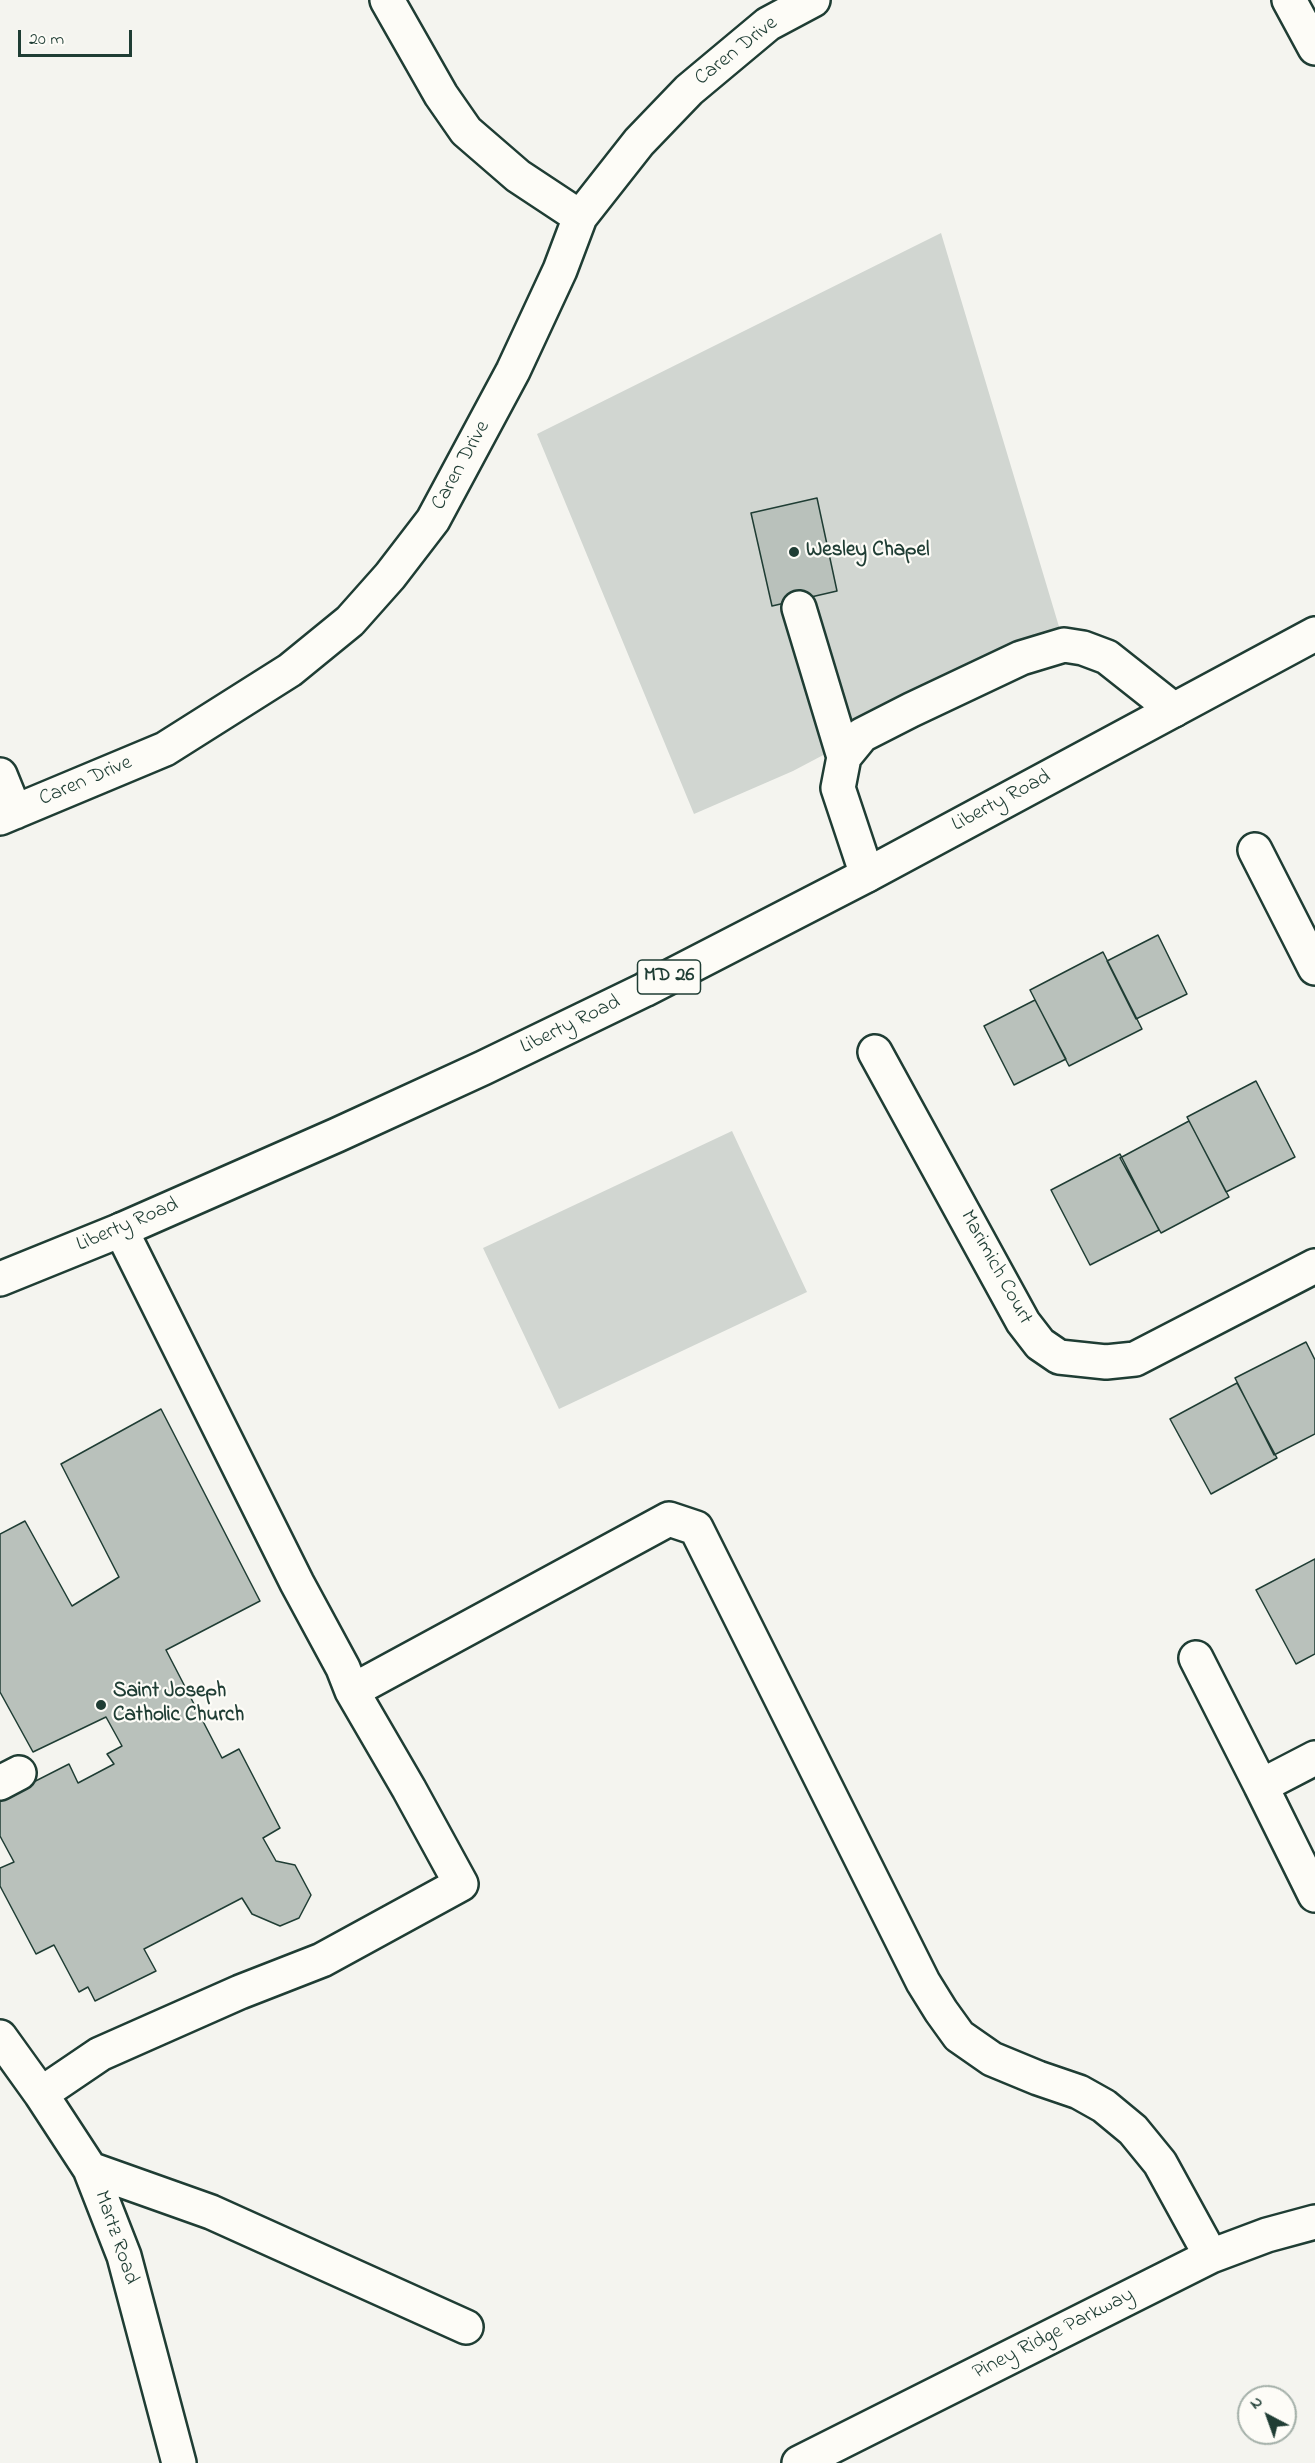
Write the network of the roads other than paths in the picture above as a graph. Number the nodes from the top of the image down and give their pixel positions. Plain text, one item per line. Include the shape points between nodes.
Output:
1 (387, 0) edge
2 (813, 0) edge
3 (1289, 0) edge
4 (1315, 48) edge
5 (580, 217) junction
6 (799, 608) dead end
7 (1315, 634) edge
8 (1174, 710) junction
9 (844, 757) junction
10 (0, 775) edge
11 (7, 815) edge
12 (1255, 850) dead end
13 (867, 875) junction
14 (1315, 968) edge
15 (875, 1052) dead end
16 (121, 1230) junction
17 (1315, 1266) edge
18 (0, 1279) edge
19 (1196, 1658) dead end
20 (347, 1679) junction
21 (1315, 1758) edge
22 (1261, 1786) junction
23 (1315, 1895) edge
24 (0, 2037) edge
25 (41, 2094) junction
26 (90, 2169) junction
27 (1315, 2222) edge
28 (1211, 2256) junction
29 (466, 2328) dead end
30 (179, 2463) edge
31 (799, 2463) edge

1 - 5 street via 466,131 518,176
2 - 5 street, Caren Drive via 768,24 689,90 639,142
3 - 4 street
5 - 11 street, Caren Drive via 513,371 433,520 350,621 290,670 165,748
6 - 9 street
7 - 8 street, Liberty Road / MD 26
8 - 9 street via 1107,657 1064,645 1021,658 911,710 862,735
8 - 13 street, Liberty Road / MD 26
9 - 13 street via 838,788
10 - 11 street
12 - 14 street
13 - 16 street, Liberty Road / MD 26 via 483,1068
15 - 17 street, Marimich Court via 1023,1322 1040,1344 1059,1357 1106,1362 1135,1359
16 - 18 street, Liberty Road / MD 26
16 - 20 street
19 - 22 street
20 - 25 street via 461,1884 322,1960 100,2054
20 - 28 street via 669,1520 696,1528 941,2011 959,2036 992,2058 1079,2092 1133,2130 1160,2163
21 - 22 street
22 - 23 street
24 - 25 street, Martz Road
25 - 26 street, Martz Road
26 - 29 street via 211,2212
26 - 30 street, Martz Road via 124,2256
27 - 28 street, Piney Ridge Parkway
28 - 31 street, Piney Ridge Parkway

